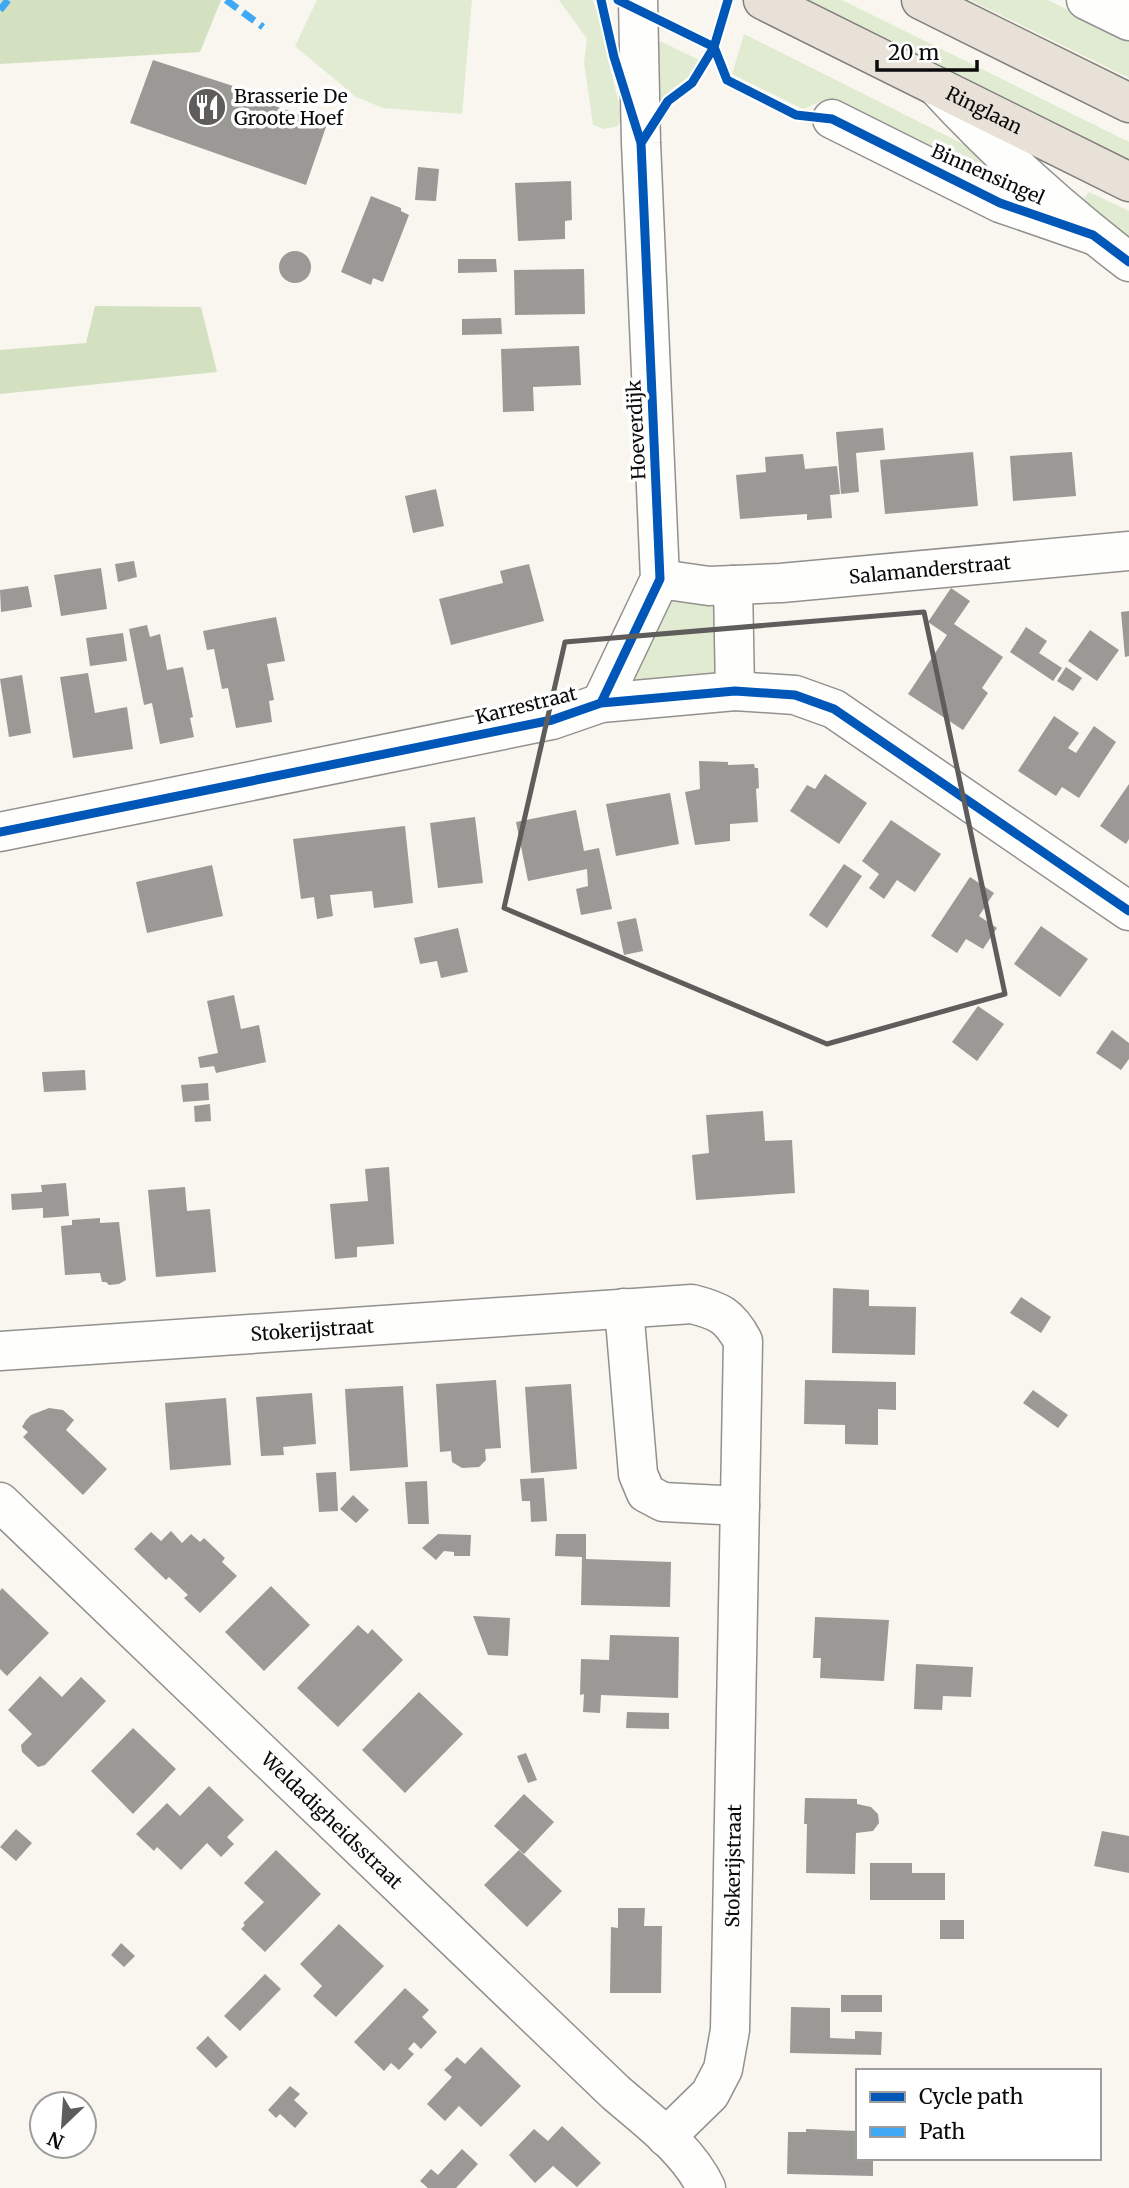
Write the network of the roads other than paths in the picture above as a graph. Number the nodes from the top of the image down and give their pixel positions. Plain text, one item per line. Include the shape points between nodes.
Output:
1 (638, 0) edge
2 (763, 0) edge
3 (921, 0) edge
4 (1086, 0) edge
5 (1129, 21) edge
6 (934, 85) junction
7 (1129, 103) edge
8 (832, 120) dead end
9 (1129, 182) edge
10 (1093, 234) junction
11 (1129, 262) edge
12 (1129, 551) edge
13 (660, 579) junction
14 (733, 585) junction
15 (735, 691) junction
16 (601, 703) junction
17 (0, 832) edge
18 (1129, 911) edge
19 (624, 1308) junction
20 (0, 1351) edge
21 (740, 1506) junction
22 (2, 1508) edge
23 (666, 2137) junction
24 (706, 2188) edge

1 - 13 street, Hoeverdijk
2 - 6 highway, Ringlaan
3 - 7 highway
4 - 5 street
6 - 9 highway, Ringlaan
6 - 10 street, Binnensingel via 986,140
8 - 10 street, Binnensingel via 1000,203
10 - 11 street, Binnensingel
12 - 14 street, Salamanderstraat
13 - 14 street, Salamanderstraat
13 - 16 street, Hoeverdijk
14 - 15 street
15 - 16 street, Karrestraat
15 - 18 street, Karrestraat via 795,695 834,709
16 - 17 street, Karrestraat via 552,720
19 - 20 street, Stokerijstraat
19 - 21 street via 638,1474 646,1493 663,1502
19 - 21 street, Stokerijstraat via 692,1304 717,1310 734,1324 743,1340
21 - 23 street, Stokerijstraat via 730,2030 723,2069 710,2094
22 - 23 street, Weldadigheidsstraat
23 - 24 street via 700,2174

